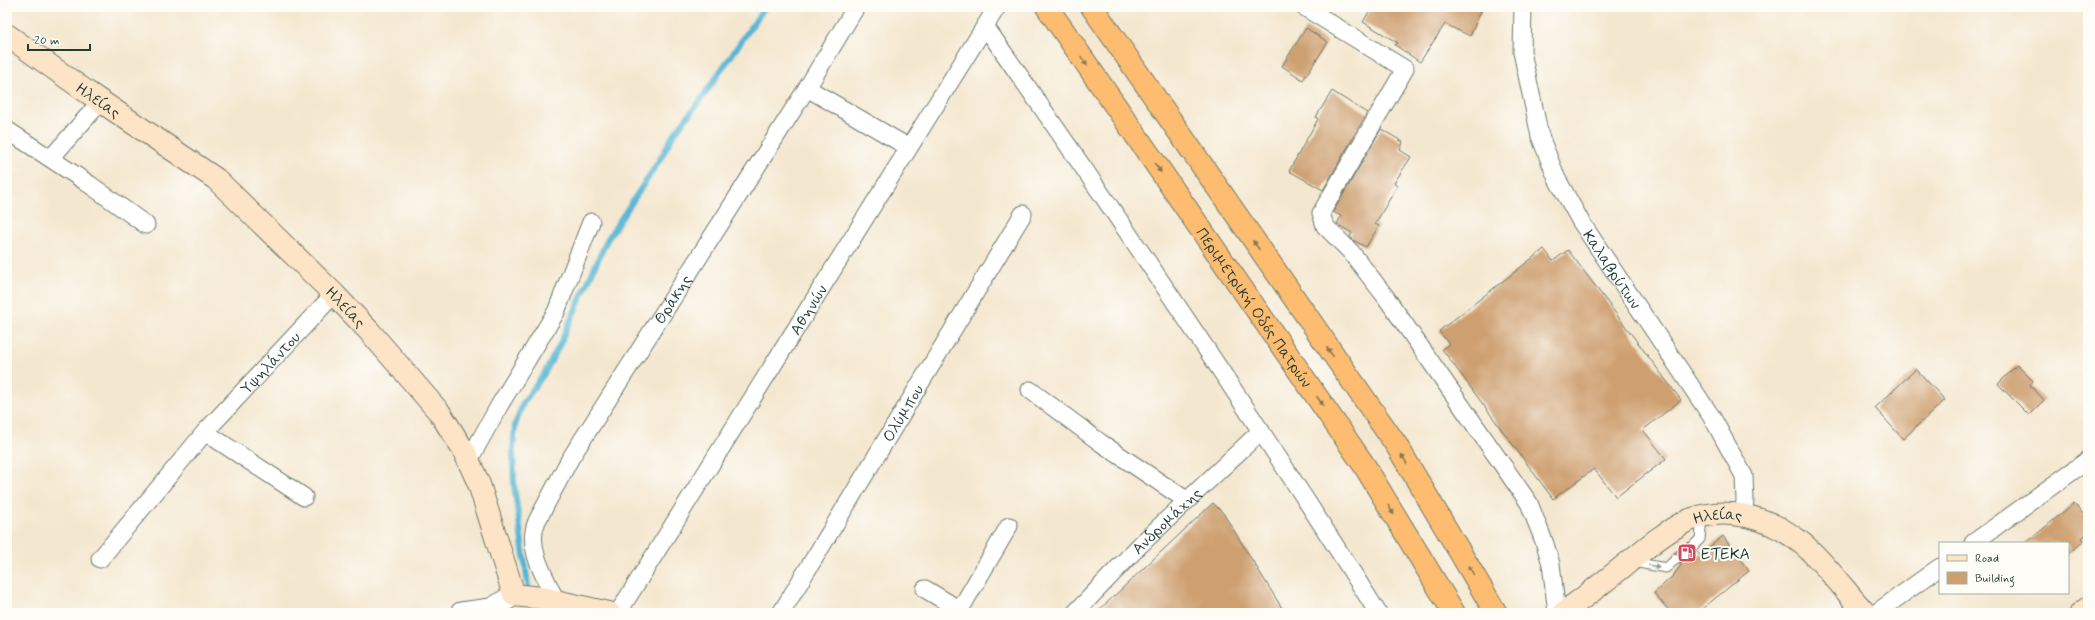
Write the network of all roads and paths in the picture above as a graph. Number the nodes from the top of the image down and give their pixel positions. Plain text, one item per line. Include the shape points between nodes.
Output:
1 (856, 7) edge
2 (997, 7) edge
3 (1047, 7) edge
4 (1092, 7) edge
5 (1304, 7) edge
6 (1523, 7) edge
7 (986, 26) junction
8 (7, 35) edge
9 (807, 88) junction
10 (101, 101) junction
11 (7, 130) edge
12 (908, 147) junction
13 (51, 158) junction
14 (1023, 214) dead end
15 (591, 222) dead end
16 (146, 225) dead end
17 (334, 294) junction
18 (1030, 390) dead end
19 (1261, 431) junction
20 (205, 432) junction
21 (469, 460) junction
22 (2086, 467) edge
23 (304, 497) dead end
24 (1186, 500) junction
25 (1743, 515) junction
26 (1702, 517) junction
27 (1009, 526) dead end
28 (1974, 542) edge
29 (1693, 546) dead end
30 (100, 559) dead end
31 (1676, 559) dead end
32 (1629, 562) junction
33 (1939, 568) edge
34 (925, 589) dead end
35 (533, 597) junction
36 (1494, 608) edge
37 (2088, 608) edge
38 (959, 611) edge
39 (461, 613) edge
40 (609, 613) edge
41 (618, 613) edge
42 (781, 613) edge
43 (1075, 613) edge
44 (1378, 613) edge
45 (1454, 613) edge
46 (1556, 613) edge
47 (1563, 613) edge
48 (1864, 613) edge
49 (1876, 613) edge
50 (2081, 613) edge

1 - 9 street, Θράκης
2 - 7 street, Αθηνών
3 -> 45 highway, Περιμετρική Οδός Πατρών via 1364,465
36 -> 4 highway via 1396,446
5 - 46 street via 1404,68 1321,213 1324,226 1351,252 1385,296 1529,503 1549,558
6 - 25 street, Καλαβρύτων via 1522,52 1540,136 1556,179 1581,222 1713,419 1744,476
7 - 12 street, Αθηνών
7 - 19 street via 1106,199
8 - 10 main road, Ηλείας
9 - 12 street
9 - 35 street, Θράκης via 570,459 537,521 534,532
10 - 13 street
10 - 17 main road, Ηλείας via 216,179
11 - 13 street
12 - 41 street, Αθηνών
13 - 16 street
14 - 42 street, Ολύμπου
15 - 21 street via 556,312
17 - 20 street, Υψηλάντου
17 - 21 main road, Ηλείας via 440,412
18 - 24 street via 1101,443
19 - 24 street, Ανδρομάχης
19 - 44 street
20 - 23 street
20 - 30 street, Υψηλάντου
21 - 35 main road, Ηλείας
22 - 28 street
24 - 43 street, Ανδρομάχης
25 - 26 main road, Ηλείας
25 - 48 main road, Ηλείας via 1763,520 1804,545
26 - 29 lane via 1700,539
26 - 32 main road, Ηλείας via 1686,522 1667,533
27 - 38 street
32 -> 31 lane via 1666,568
32 - 47 main road, Ηλείας
33 - 49 street
34 - 38 street
35 - 39 street via 492,609
35 - 40 main road
37 - 50 main road

